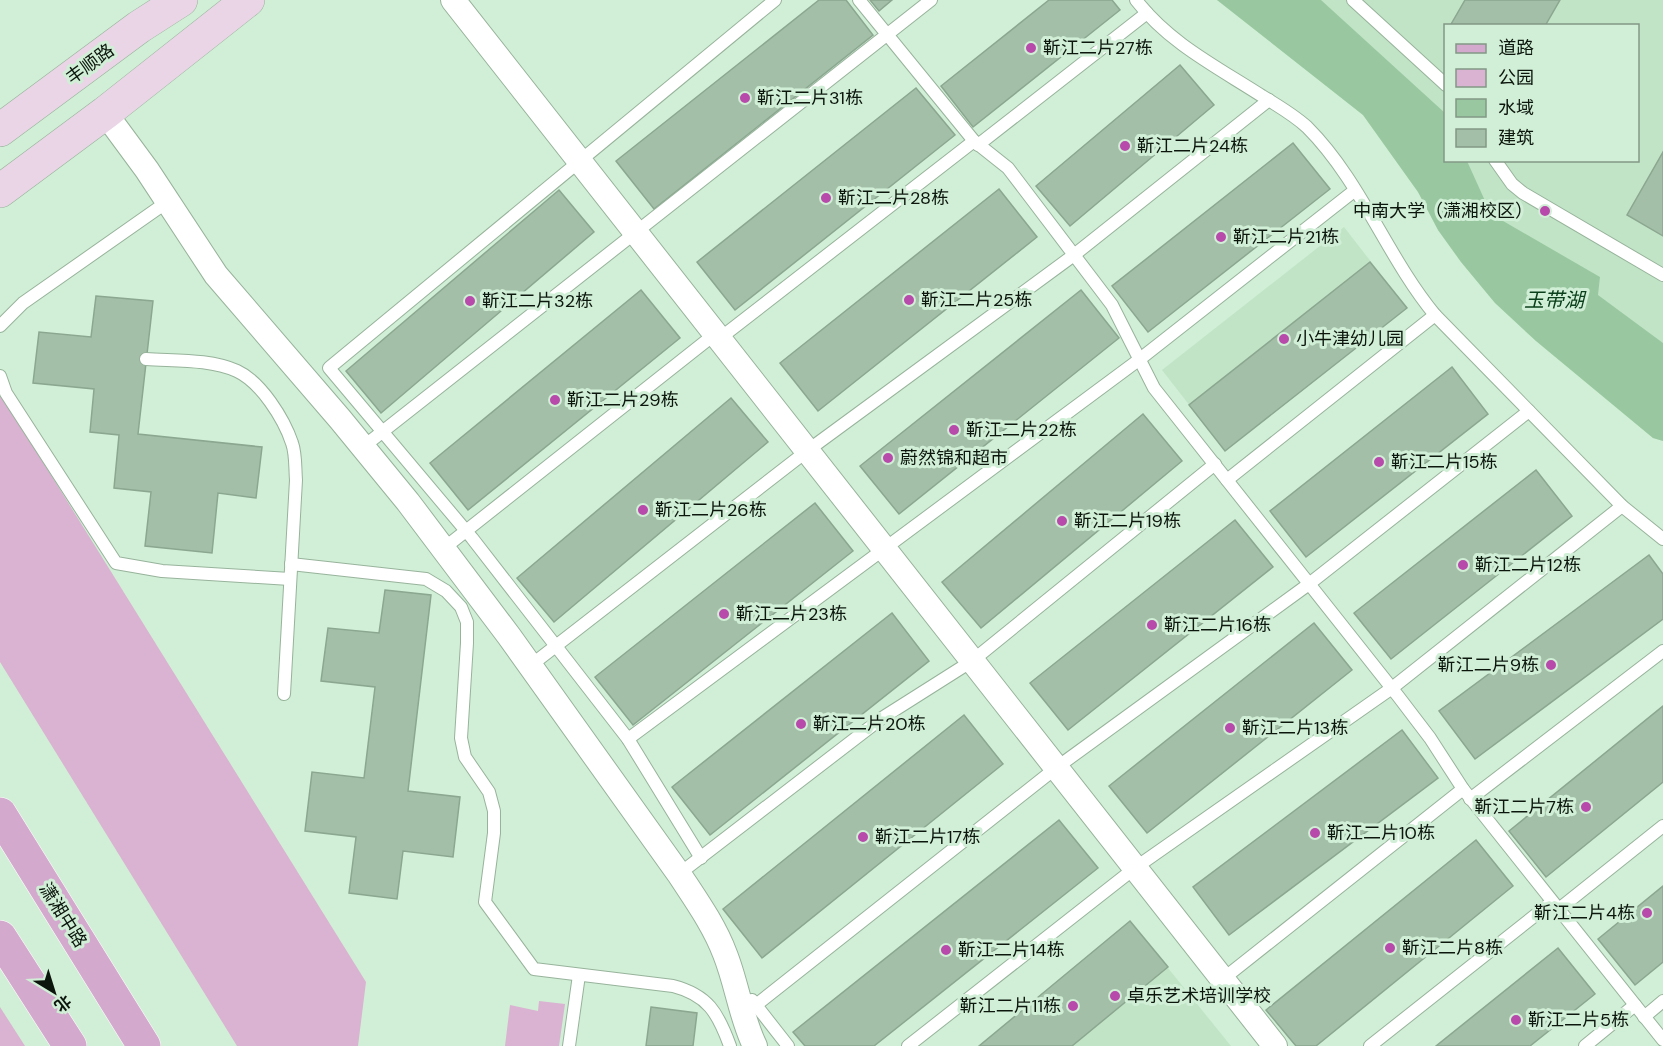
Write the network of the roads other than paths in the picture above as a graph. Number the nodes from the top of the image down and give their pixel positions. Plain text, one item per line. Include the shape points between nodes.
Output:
1 (181, 0) edge
2 (248, 0) edge
3 (453, 0) edge
4 (775, 0) edge
5 (859, 0) edge
6 (931, 0) edge
7 (1136, 0) edge
8 (1353, 0) edge
9 (1147, 13) junction
10 (887, 34) junction
11 (1444, 83) edge
12 (1269, 100) junction
13 (105, 113) junction
14 (0, 130) edge
15 (976, 143) junction
16 (579, 161) junction
17 (1496, 162) edge
18 (0, 191) edge
19 (1354, 191) junction
20 (167, 202) junction
21 (636, 234) junction
22 (1074, 255) junction
23 (1663, 275) edge
24 (1435, 315) junction
25 (0, 326) edge
26 (717, 336) junction
27 (146, 359) dead end
28 (1140, 359) junction
29 (0, 376) edge
30 (1529, 411) junction
31 (384, 432) junction
32 (363, 447) junction
33 (807, 451) junction
34 (1215, 464) junction
35 (1227, 480) junction
36 (1622, 506) junction
37 (466, 532) junction
38 (1663, 539) edge
39 (884, 548) junction
40 (443, 549) junction
41 (291, 564) junction
42 (290, 579) junction
43 (1309, 584) junction
44 (557, 647) junction
45 (1663, 651) edge
46 (972, 661) junction
47 (530, 666) junction
48 (1392, 688) junction
49 (284, 694) dead end
50 (628, 739) junction
51 (1056, 768) junction
52 (1467, 794) junction
53 (0, 814) edge
54 (1663, 826) edge
55 (701, 858) junction
56 (1135, 868) junction
57 (679, 874) junction
58 (1556, 906) junction
59 (0, 937) edge
60 (732, 974) junction
61 (579, 975) junction
62 (1223, 979) junction
63 (1663, 1001) edge
64 (756, 1005) junction
65 (1635, 1005) junction
66 (1644, 1017) junction
67 (1663, 1040) edge
68 (70, 1046) edge
69 (144, 1046) edge
70 (569, 1046) edge
71 (730, 1046) edge
72 (756, 1046) edge
73 (788, 1046) edge
74 (908, 1046) edge
75 (1275, 1046) edge
76 (1370, 1046) edge
77 (1585, 1046) edge

1 - 14 main road, 丰顺路
2 - 13 main road
3 - 16 street
4 - 16 lane
5 - 10 lane
6 - 10 lane
7 - 9 lane
8 - 11 lane
9 - 12 lane via 1170,37
9 - 15 lane
10 - 15 lane
10 - 21 lane
12 - 19 lane via 1306,127
12 - 22 lane
13 - 18 main road
13 - 20 street
15 - 22 lane via 1008,168
15 - 26 lane
16 - 21 street
16 - 31 lane via 329,368
17 - 23 lane via 1523,194
19 - 24 lane
19 - 28 lane
20 - 25 lane via 23,303
20 - 32 street via 216,275
21 - 26 street
21 - 31 lane
22 - 28 lane via 1112,305
22 - 33 lane
24 - 30 lane
24 - 35 lane
26 - 33 street
26 - 37 lane
27 - 41 lane via 215,364 239,372 266,398 293,445 296,480
28 - 34 lane via 1154,388
28 - 39 lane
29 - 42 lane via 6,393 116,563 162,571
30 - 36 lane
30 - 43 lane
31 - 32 lane
31 - 37 lane
32 - 40 street
33 - 39 street
33 - 44 lane
34 - 35 lane
34 - 46 lane
35 - 43 lane
36 - 38 lane
36 - 48 lane
37 - 40 lane
37 - 44 lane
39 - 46 street
39 - 50 lane
40 - 47 street
41 - 42 lane
41 - 61 lane via 426,579 446,591 461,607 467,643 460,738 465,757 489,792 494,811 485,902 534,969
42 - 49 lane
43 - 48 lane
43 - 51 lane
44 - 47 lane
44 - 50 lane
45 - 52 lane
46 - 51 street
46 - 55 lane via 882,718
47 - 57 street
48 - 52 lane
48 - 56 lane
50 - 55 lane
51 - 56 street
51 - 64 lane
52 - 58 lane
52 - 62 lane
53 - 69 main road, 潇湘中路
54 - 58 lane
55 - 57 lane
56 - 62 street
56 - 74 lane
57 - 60 street via 706,914
58 - 65 lane
58 - 76 lane
59 - 68 main road
60 - 64 lane
60 - 72 street
61 - 70 lane
61 - 71 lane via 692,991 706,1000
62 - 75 street
63 - 66 lane
64 - 73 lane
65 - 66 lane
65 - 77 lane
66 - 67 lane

